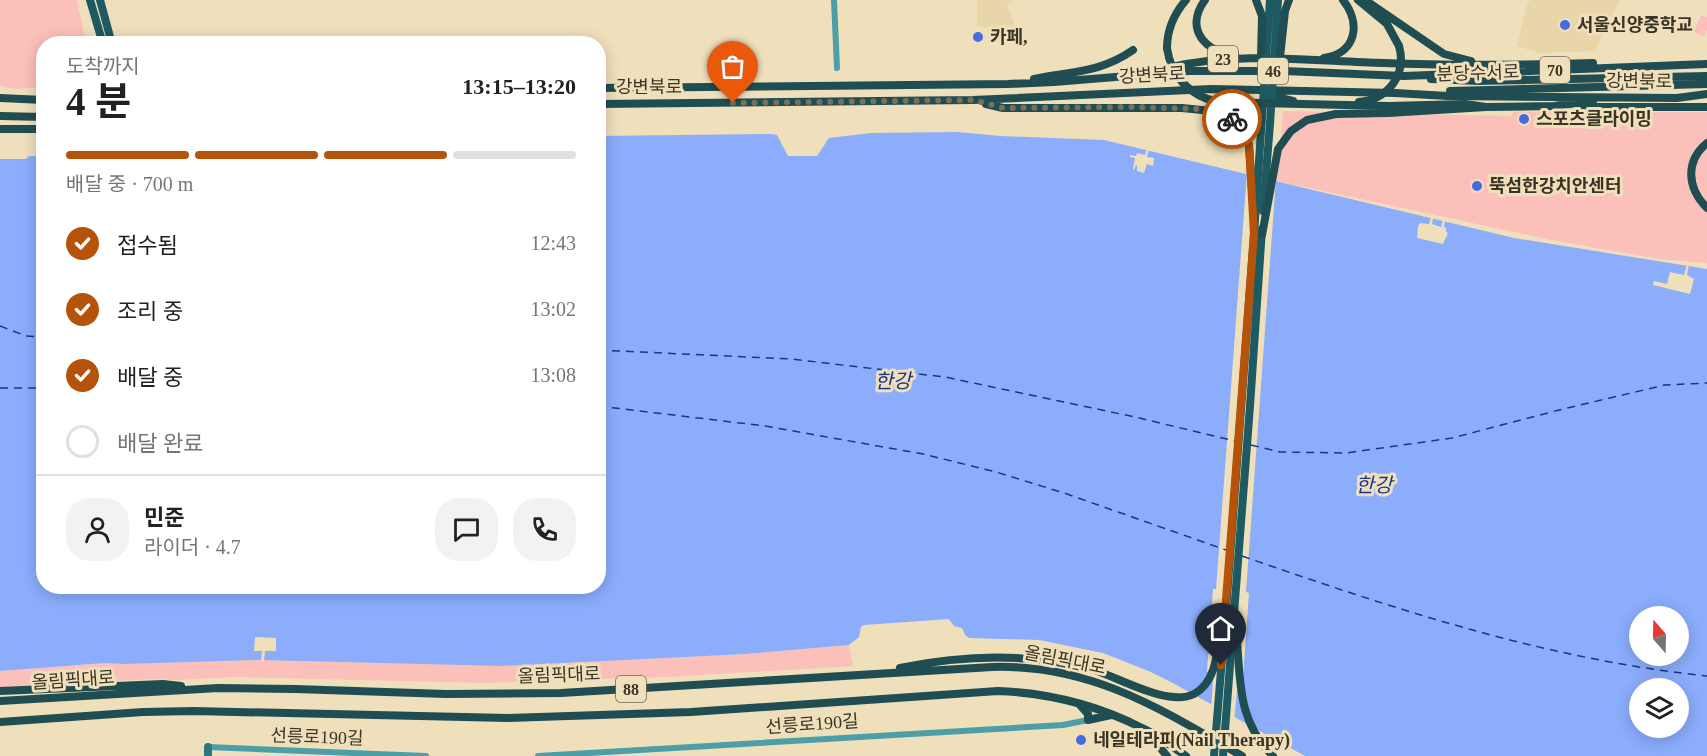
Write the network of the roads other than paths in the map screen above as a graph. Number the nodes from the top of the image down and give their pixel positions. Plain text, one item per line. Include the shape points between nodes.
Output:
1 (89, 0) edge
2 (100, 0) edge
3 (834, 0) edge
4 (1186, 0) edge
5 (1205, 0) edge
6 (1256, 0) edge
7 (1270, 0) edge
8 (1278, 0) edge
9 (1289, 0) edge
10 (1343, 0) edge
11 (1358, 0) edge
12 (1365, 0) edge
13 (96, 36) edge
14 (101, 36) edge
15 (110, 36) edge
16 (1133, 50) dead end
17 (1251, 57) junction
18 (1307, 59) junction
19 (1513, 63) junction
20 (1707, 64) edge
21 (1611, 67) junction
22 (837, 68) dead end
23 (1269, 73) junction
24 (1142, 74) junction
25 (1404, 76) junction
26 (1707, 76) edge
27 (1679, 80) junction
28 (1008, 84) junction
29 (1707, 84) edge
30 (606, 88) edge
31 (1250, 89) junction
32 (1395, 93) junction
33 (1707, 94) edge
34 (0, 98) edge
35 (1621, 98) junction
36 (1662, 98) junction
37 (36, 100) edge
38 (974, 100) junction
39 (1707, 100) edge
40 (606, 104) edge
41 (1554, 106) junction
42 (1707, 106) edge
43 (1486, 107) junction
44 (0, 116) edge
45 (36, 117) edge
46 (0, 129) edge
47 (36, 129) edge
48 (1707, 143) edge
49 (1707, 207) edge
50 (1258, 234) junction
51 (1245, 405) junction
52 (1227, 597) junction
53 (1234, 614) junction
54 (873, 674) junction
55 (218, 688) junction
56 (0, 691) edge
57 (0, 701) edge
58 (1078, 703) junction
59 (1111, 715) junction
60 (1088, 720) junction
61 (0, 722) edge
62 (1144, 728) junction
63 (208, 752) edge
64 (426, 756) edge
65 (537, 756) edge
66 (1167, 756) edge
67 (1186, 756) edge
68 (1214, 756) edge
69 (1223, 756) edge
70 (1242, 756) edge
71 (1273, 756) edge

1 - 13 main road
1 - 14 main road
2 - 15 main road
3 - 22 street
4 - 43 highway, bridge via 1170,25 1167,48 1170,64 1180,81 1197,96 1218,102
5 - 17 highway via 1197,19 1203,42 1218,52
6 - 23 highway, bridge via 1262,16 1261,57
7 - 23 main road, bridge
8 - 23 main road, bridge
9 - 23 highway, bridge via 1280,57
10 - 18 highway, 23 via 1354,23 1353,38 1340,53
11 - 31 highway, bridge via 1387,24 1399,45 1400,70 1387,92 1368,101 1287,101
12 - 19 highway via 1444,54 1466,61
16 - 28 highway via 1099,68
17 - 18 highway, 23
17 - 24 highway, 23 via 1192,62
18 - 19 highway via 1448,66
19 - 21 highway via 1596,63
20 - 21 highway, 강변북로 / 70
21 - 25 highway, 강변북로 / 70
23 - 50 main road, bridge
24 - 25 highway, 강변북로 / 46 via 1230,70
24 - 28 highway, 강변북로 / 23
25 - 27 highway, 분당수서로 via 1469,81
26 - 27 highway, 분당수서로
27 - 29 highway, 분당수서로
27 - 32 highway, 분당수서로
28 - 30 highway, 강변북로 / 23
31 - 32 highway, 강변북로 / 46
31 - 38 highway, 강변북로 / 46 via 1170,89
32 - 35 highway, 강변북로 / 46
33 - 36 highway, 강변북로 / 46
34 - 37 highway
35 - 36 highway, 강변북로 / 46
35 - 41 highway
36 - 39 highway
38 - 40 highway, 강변북로
38 - 50 highway, bridge via 1003,108 1182,108 1225,115 1237,124 1249,145
41 - 42 highway
41 - 43 highway
43 - 50 highway, bridge via 1326,114 1300,124 1278,148
44 - 45 highway
46 - 47 highway
48 - 49 highway via 1693,160 1690,175 1694,190
50 - 51 main road
51 - 52 main road
51 - 53 main road, bridge
52 - 54 highway, bridge via 1213,672 1200,690 1188,696 1174,698 1111,676 1034,659 915,665
52 - 68 main road, bridge
53 - 69 main road, bridge
53 - 71 highway, bridge via 1242,703 1254,732
54 - 55 highway, 올림픽대로 / 88 via 561,693
54 - 70 highway, 올림픽대로 / 88 via 1006,666 1057,672 1126,692
55 - 56 highway via 163,684
55 - 57 highway, 올림픽대로 / 88
58 - 59 highway, 올림픽대로 / 88
58 - 60 highway via 1088,714
58 - 61 highway, 올림픽대로 / 88 via 1029,692 998,691 691,712 519,718 194,711
59 - 60 highway
59 - 62 highway, 올림픽대로 / 88
60 - 65 street, 선릉로190길 via 1063,725
62 - 66 highway
62 - 67 highway, 올림픽대로 / 88
63 - 64 street, 선릉로190길 via 217,749

